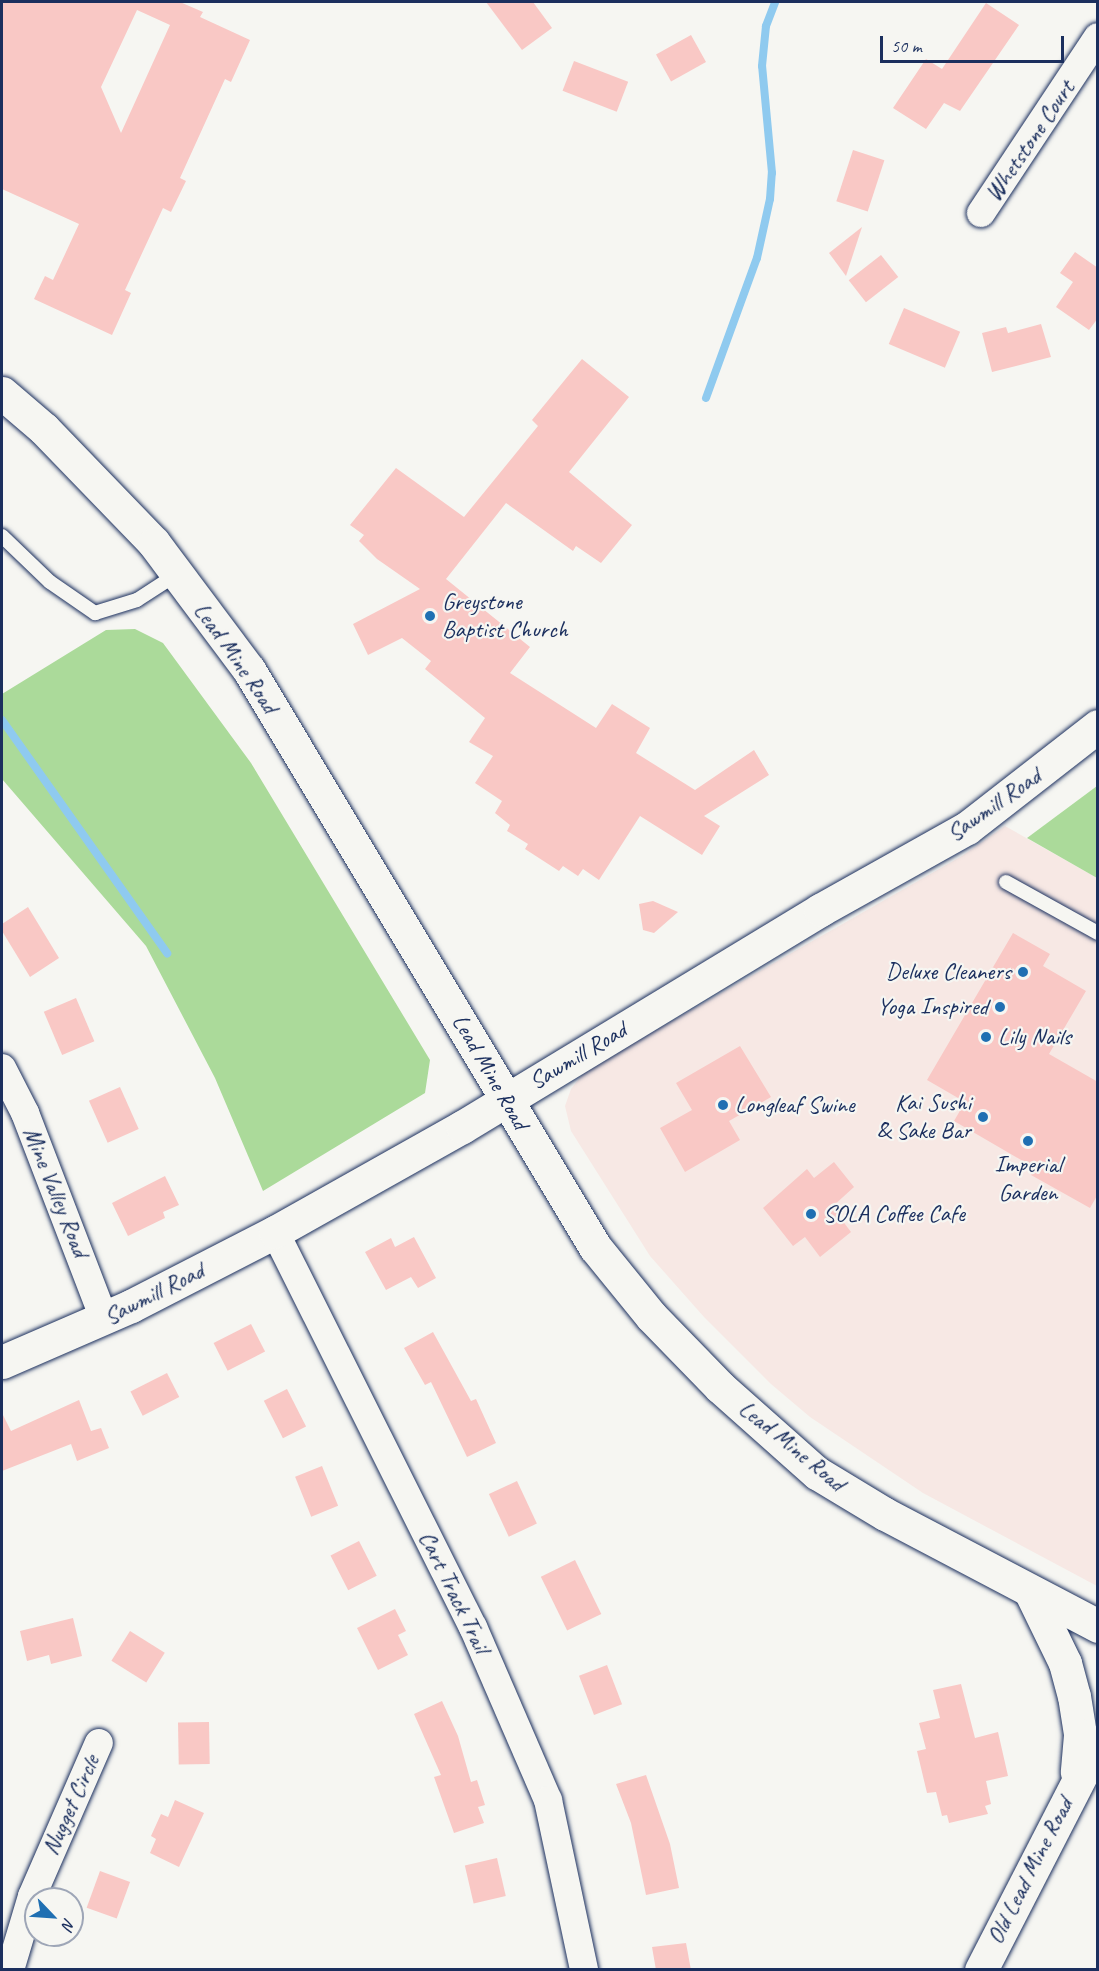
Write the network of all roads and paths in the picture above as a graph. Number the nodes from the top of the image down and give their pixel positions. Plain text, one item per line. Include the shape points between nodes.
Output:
1 (1098, 37) edge
2 (981, 213) dead end
3 (2, 393) edge
4 (2, 536) edge
5 (177, 574) junction
6 (1098, 726) edge
7 (1006, 882) dead end
8 (1098, 933) edge
9 (2, 1068) edge
10 (505, 1100) junction
11 (275, 1232) junction
12 (104, 1319) junction
13 (2, 1362) edge
14 (1031, 1593) junction
15 (1098, 1626) edge
16 (1098, 1742) edge
17 (99, 1743) dead end
18 (1075, 1783) junction
19 (10, 1970) edge
20 (584, 1970) edge
21 (981, 1970) edge

1 - 2 street, Whetstone Court
3 - 5 main road, Lead Mine Road via 44,429 154,543
4 - 5 lane via 50,582 95,613 137,600
5 - 10 main road, Lead Mine Road via 249,670 466,1028
6 - 10 main road, Sawmill Road via 967,828 820,910
7 - 8 lane
9 - 12 street, Mine Valley Road via 25,1113
10 - 11 main road, Sawmill Road
10 - 14 main road, Lead Mine Road via 595,1247 651,1316 720,1387 817,1473
11 - 12 main road, Sawmill Road
11 - 20 street, Cart Track Trail via 472,1627 548,1800
12 - 13 main road, Sawmill Road
14 - 15 main road, Lead Mine Road
14 - 18 main road via 1065,1663 1074,1696 1080,1735
16 - 18 main road, Old Lead Mine Road
17 - 19 street, Nugget Circle via 36,1886
18 - 21 main road, Old Lead Mine Road

